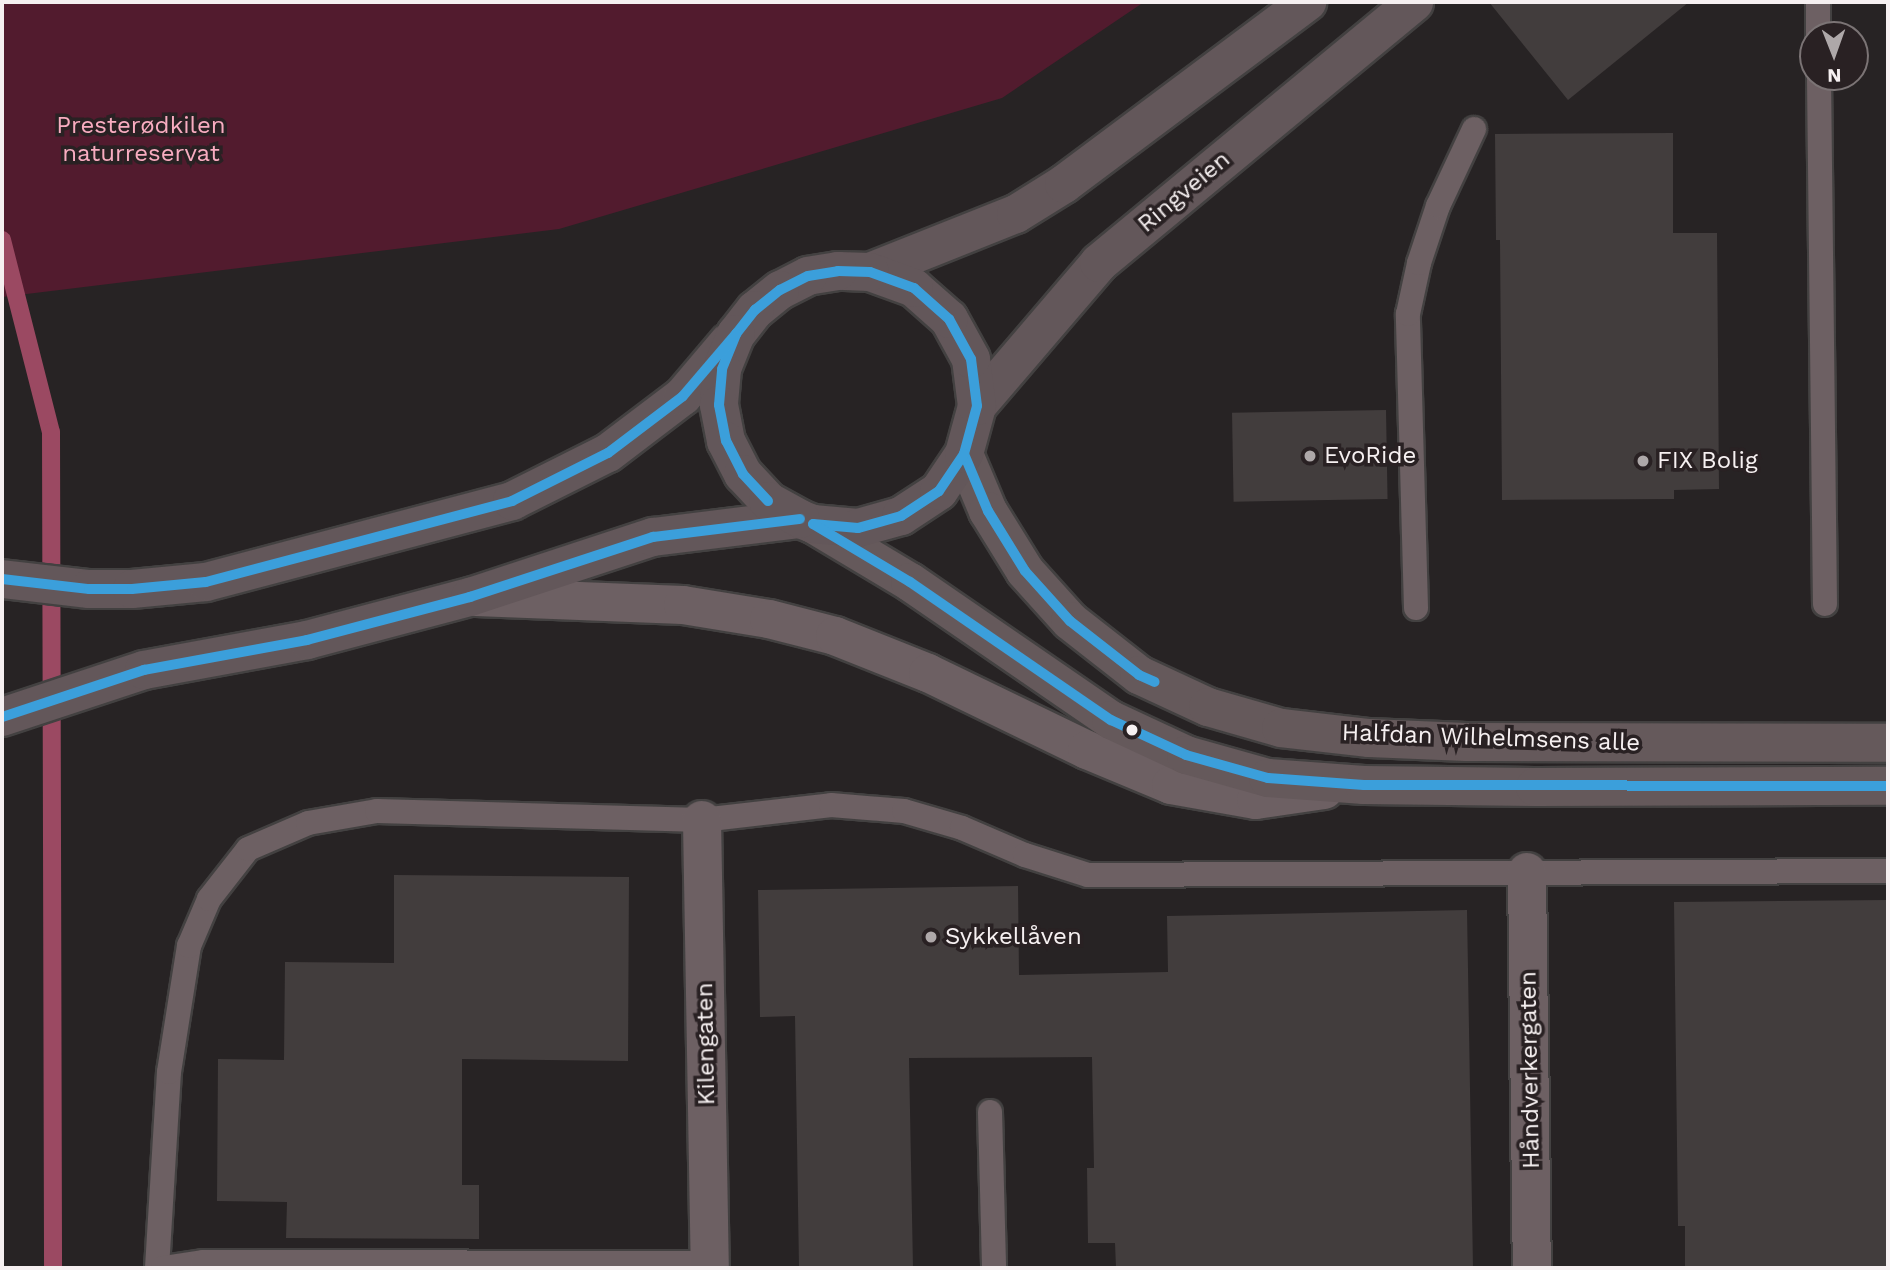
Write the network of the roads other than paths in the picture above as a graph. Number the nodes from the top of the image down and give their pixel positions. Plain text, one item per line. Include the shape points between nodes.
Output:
1 (1307, 2) edge
2 (1414, 2) edge
3 (1818, 2) edge
4 (1818, 21) edge
5 (1819, 91) edge
6 (1474, 129) dead end
7 (870, 272) junction
8 (736, 334) junction
9 (977, 406) junction
10 (964, 454) junction
11 (807, 521) junction
12 (7, 579) edge
13 (470, 597) junction
14 (1825, 604) dead end
15 (1416, 608) dead end
16 (9, 715) edge
17 (1888, 743) edge
18 (1364, 785) junction
19 (1888, 786) edge
20 (702, 820) junction
21 (1888, 871) edge
22 (1527, 873) junction
23 (990, 1112) dead end
24 (710, 1266) edge
25 (157, 1268) edge
26 (163, 1268) edge
27 (994, 1268) edge
28 (1532, 1268) edge

1 - 7 main road, Ringveien via 1064,184 1017,214
2 - 9 main road, Ringveien via 1098,264
3 - 4 lane
5 - 14 lane
6 - 15 lane via 1438,206 1408,314
7 - 8 main road, Ringveien via 808,276 755,310
7 - 9 main road, Ringveien via 914,288 949,319 971,359
8 - 11 main road, Ringveien via 722,369 719,405 726,441 743,474 768,500
8 - 12 main road via 683,396 608,453 512,501 206,582 89,589
9 - 10 main road, Ringveien
10 - 11 main road, Ringveien via 939,491 901,516 858,528
10 - 17 main road, Halfdan Wilhelmsens alle via 988,511 1025,571 1070,621 1139,675 1208,707 1281,728 1368,738
11 - 13 main road via 653,537
11 - 18 main road, Halfdan Wilhelmsens alle via 910,582 1111,720 1186,755 1268,778
13 - 16 main road via 307,640 144,670
13 - 18 street via 683,605 769,619 835,636 928,673 1171,785 1256,800
18 - 19 main road, Halfdan Wilhelmsens alle
20 - 22 lane via 831,805 904,811 1088,875
20 - 24 street, Kilengaten
20 - 25 lane via 377,811 308,823 248,849 209,899 189,946 169,1072
21 - 22 lane
22 - 28 street, Håndverkergaten
23 - 27 lane
24 - 26 lane via 203,1262

